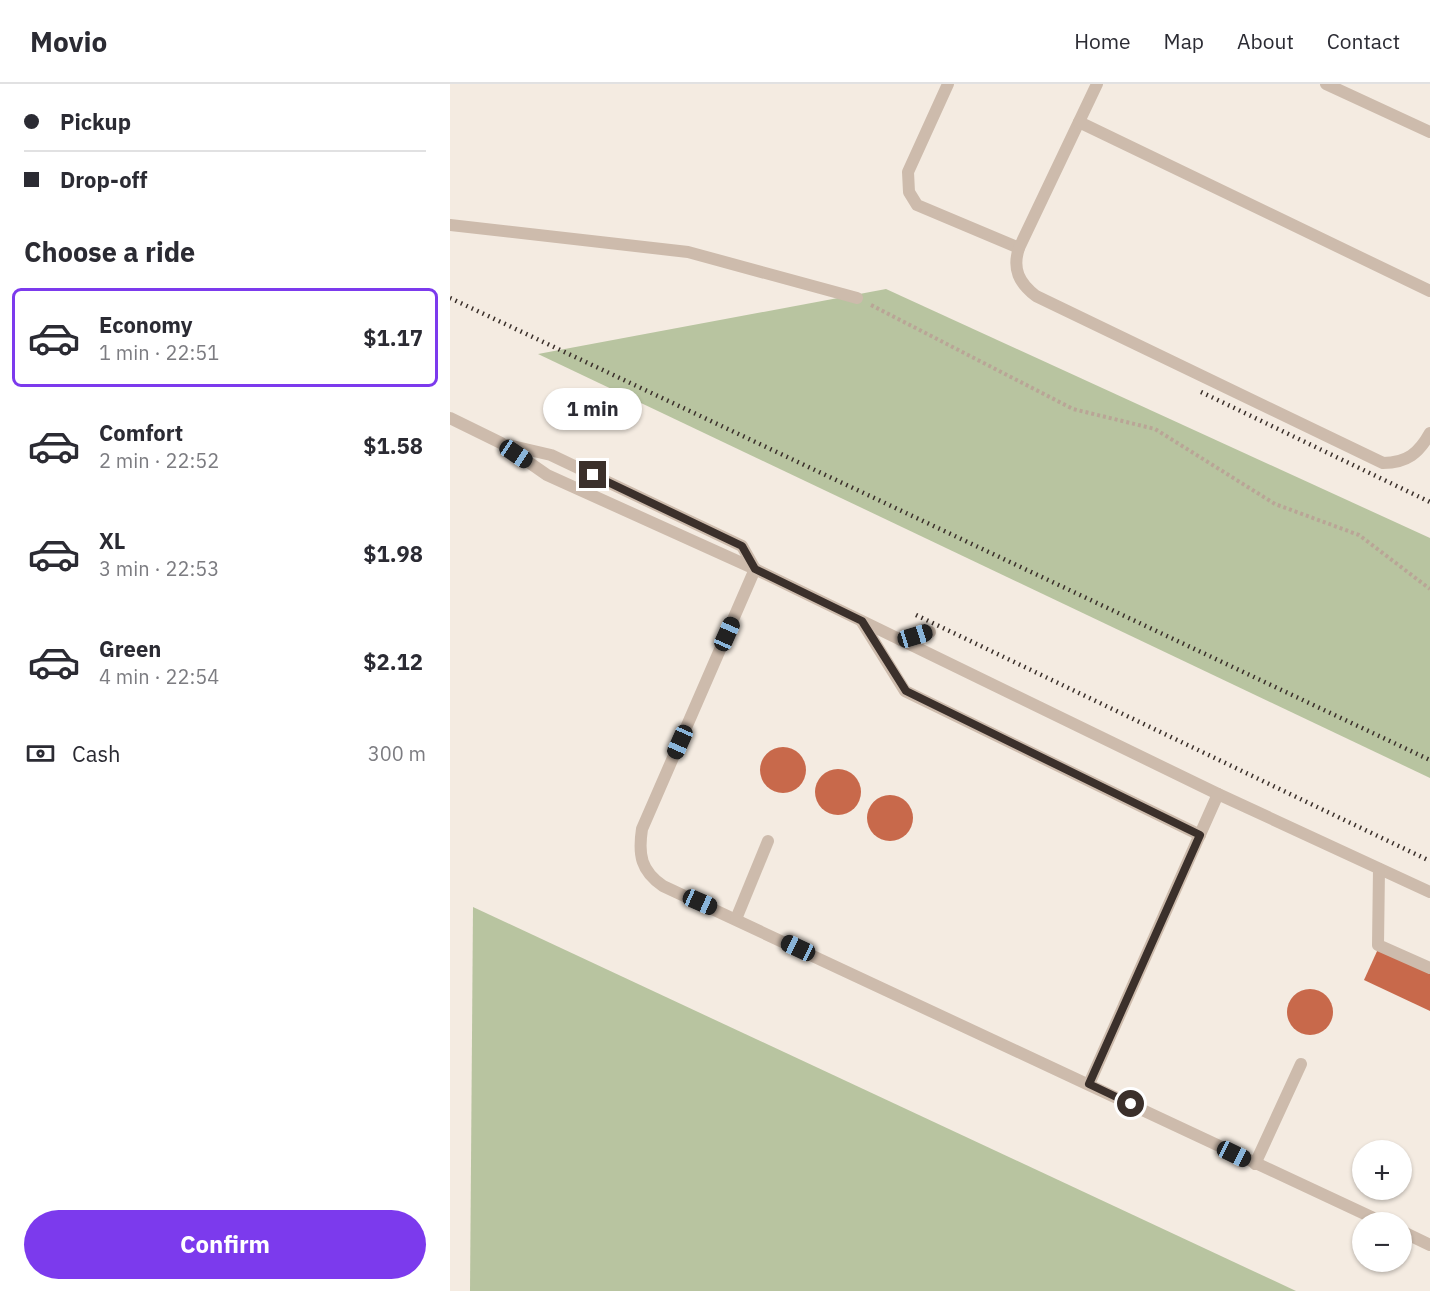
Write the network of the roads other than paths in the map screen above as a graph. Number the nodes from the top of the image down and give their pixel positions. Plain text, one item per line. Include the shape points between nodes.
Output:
1 (948, 84) edge
2 (1097, 84) edge
3 (1326, 84) edge
4 (1079, 122) junction
5 (1430, 132) edge
6 (450, 225) edge
7 (1019, 248) junction
8 (1430, 291) edge
9 (857, 298) road end
10 (450, 418) edge
11 (1430, 433) edge
12 (501, 443) junction
13 (755, 569) junction
14 (862, 621) junction
15 (930, 632) dead end
16 (901, 640) junction
17 (1218, 794) junction
18 (1200, 835) junction
19 (768, 841) dead end
20 (1379, 868) junction
21 (1430, 892) edge
22 (736, 919) junction
23 (1430, 968) edge
24 (1301, 1064) dead end
25 (1089, 1084) junction
26 (1255, 1164) junction
27 (1360, 1212) edge
28 (1412, 1236) edge
29 (1430, 1245) edge

1 - 7 lane via 908,172 909,192 917,205
2 - 4 lane
3 - 5 lane
4 - 7 lane
4 - 8 lane
6 - 9 lane via 688,252
7 - 11 lane via 1016,258 1022,285 1036,296 1383,464 1410,459
10 - 12 lane
12 - 13 lane via 547,475
12 - 13 lane via 551,455 742,546
13 - 14 lane
13 - 22 lane via 642,829 639,848 650,878
14 - 16 lane
14 - 18 lane via 906,691
15 - 16 lane
16 - 17 lane
17 - 18 lane
17 - 20 lane
18 - 25 lane
19 - 22 lane
20 - 21 lane
20 - 23 lane via 1378,945
22 - 25 lane
24 - 26 lane
25 - 26 lane
26 - 27 lane
28 - 29 lane

